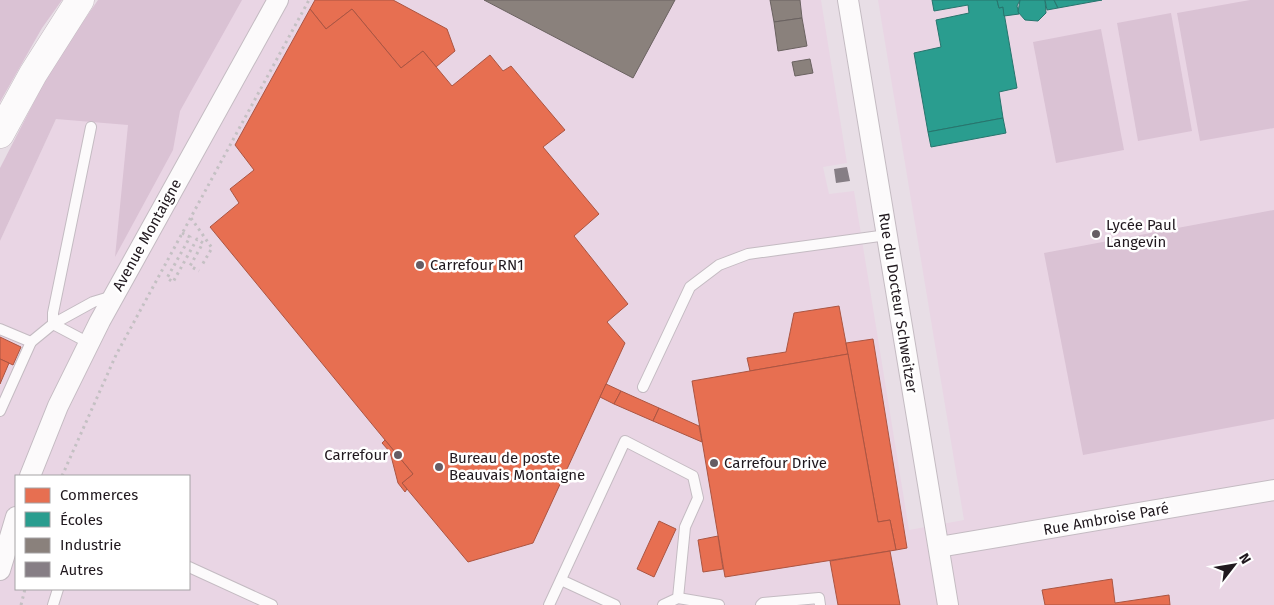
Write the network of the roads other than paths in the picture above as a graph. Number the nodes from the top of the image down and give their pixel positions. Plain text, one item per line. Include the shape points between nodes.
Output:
1 (80, 0) edge
2 (278, 0) edge
3 (848, 0) edge
4 (91, 127) dead end
5 (0, 134) edge
6 (887, 235) junction
7 (113, 296) junction
8 (53, 324) junction
9 (0, 329) edge
10 (31, 342) junction
11 (89, 343) junction
12 (643, 387) dead end
13 (0, 411) edge
14 (30, 475) edge
15 (1274, 490) edge
16 (15, 520) edge
17 (939, 547) junction
18 (190, 567) edge
19 (0, 570) edge
20 (561, 580) junction
21 (58, 590) edge
22 (678, 598) junction
23 (718, 604) edge
24 (53, 605) edge
25 (272, 605) edge
26 (549, 605) edge
27 (615, 605) edge
28 (663, 605) edge
29 (762, 605) edge
30 (820, 605) edge
31 (948, 605) edge

1 - 5 main road
2 - 7 street, Avenue Montaigne
3 - 6 street, Rue du Docteur Schweitzer
4 - 8 lane
6 - 12 lane via 748,254 719,265 690,287
6 - 17 street, Rue du Docteur Schweitzer
7 - 8 lane via 92,302
7 - 11 street, Avenue Montaigne
8 - 10 lane
8 - 11 lane
9 - 10 lane
10 - 13 lane
11 - 14 street, Avenue Montaigne via 58,406
15 - 17 street, Rue Ambroise Paré
16 - 19 street
17 - 31 street, Rue du Docteur Schweitzer
18 - 25 lane
20 - 22 lane via 625,441 693,476 698,498 685,527
20 - 26 lane
20 - 27 lane
21 - 24 lane
22 - 23 lane
22 - 28 lane
29 - 30 lane via 819,598

